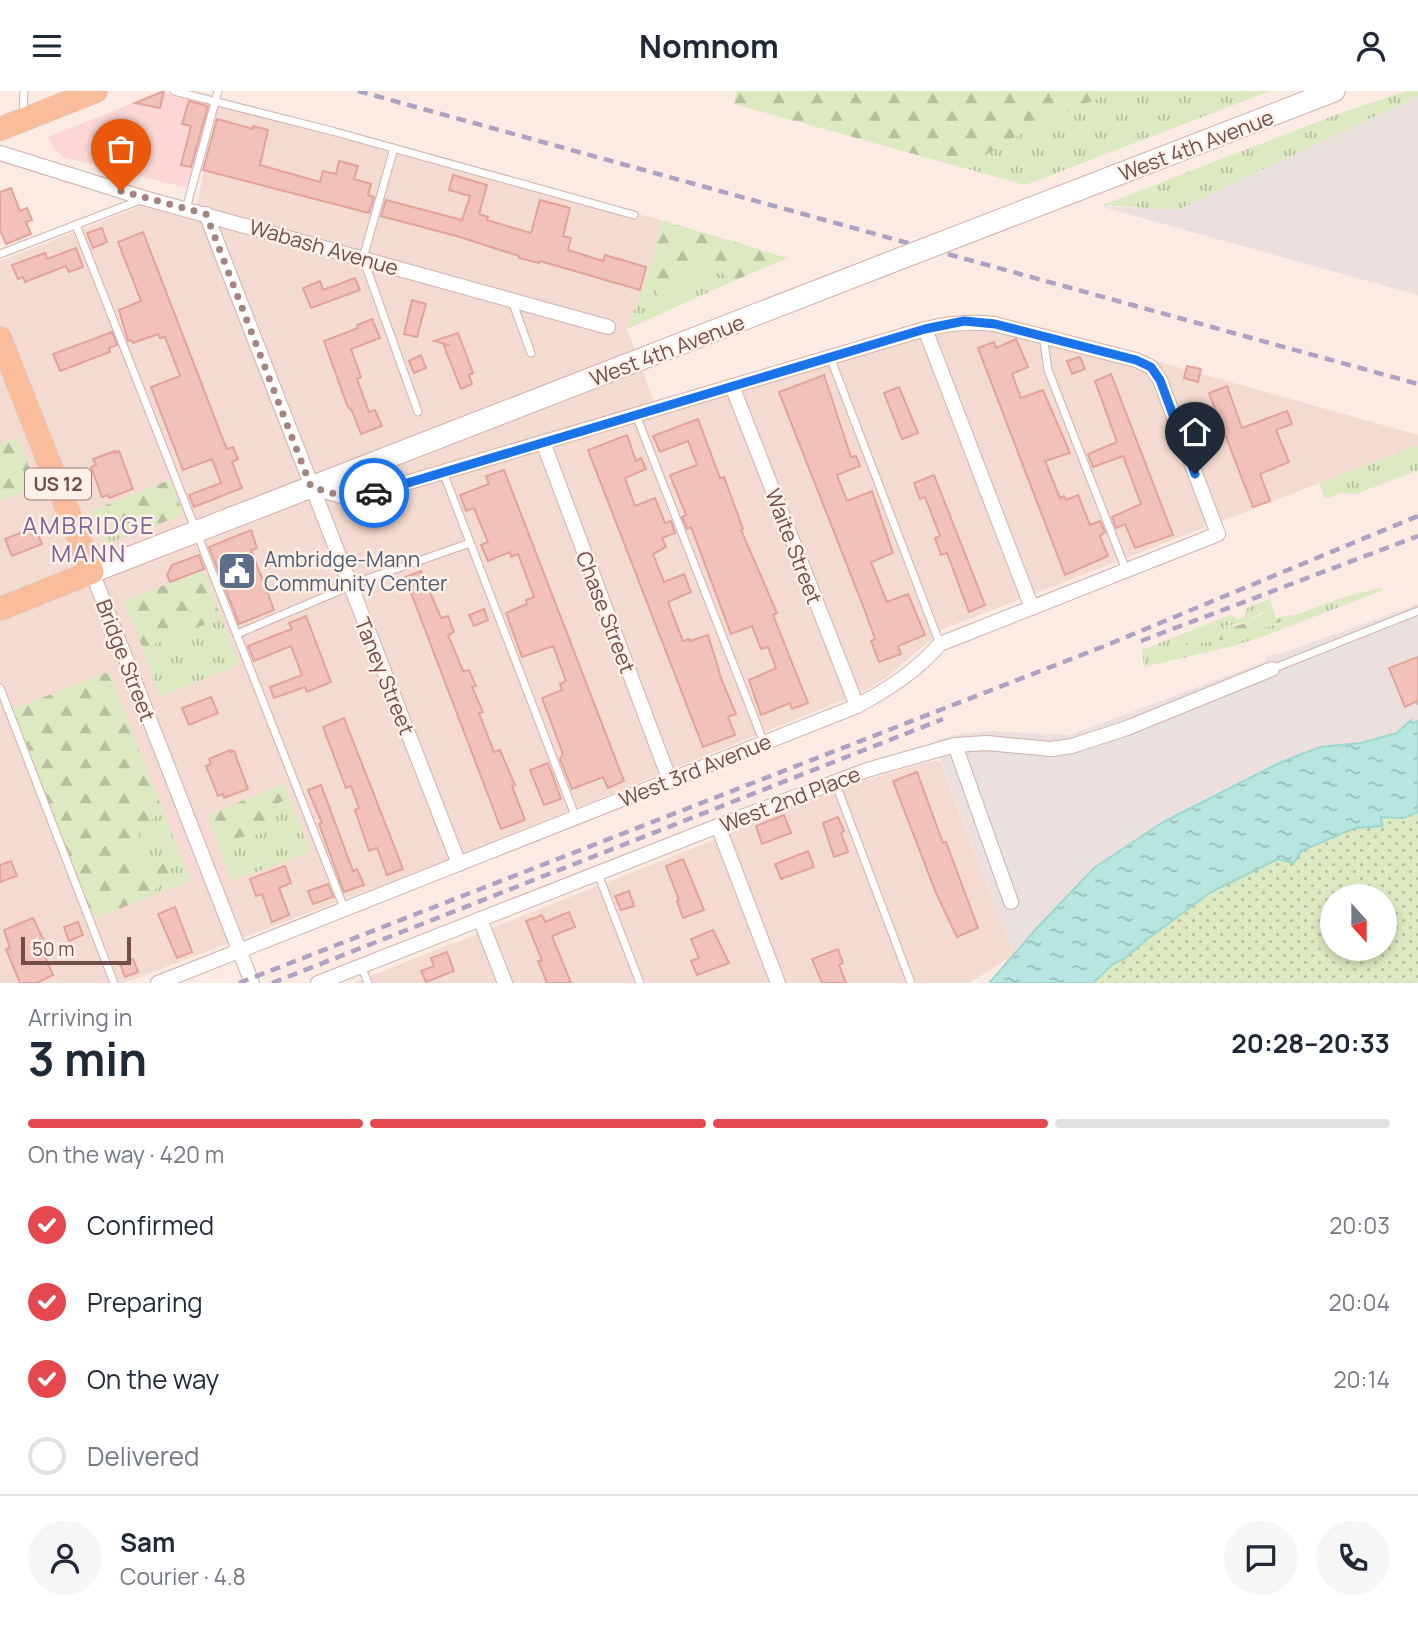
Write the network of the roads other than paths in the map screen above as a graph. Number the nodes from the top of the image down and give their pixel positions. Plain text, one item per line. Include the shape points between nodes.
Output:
1 (24, 91) edge
2 (174, 91) edge
3 (218, 91) edge
4 (1334, 91) edge
5 (91, 92) edge
6 (216, 100) junction
7 (23, 120) junction
8 (0, 129) edge
9 (394, 148) junction
10 (0, 153) edge
11 (144, 198) junction
12 (186, 209) junction
13 (206, 214) junction
14 (634, 215) dead end
15 (76, 225) junction
16 (0, 254) edge
17 (363, 258) junction
18 (511, 300) junction
19 (608, 327) dead end
20 (925, 329) junction
21 (1043, 336) junction
22 (0, 338) edge
23 (531, 353) dead end
24 (830, 357) junction
25 (732, 386) junction
26 (418, 412) dead end
27 (636, 415) junction
28 (543, 442) junction
29 (443, 472) junction
30 (311, 487) junction
31 (197, 531) junction
32 (470, 543) junction
33 (1126, 571) junction
34 (92, 572) junction
35 (350, 587) junction
36 (0, 608) edge
37 (1032, 608) junction
38 (1418, 611) edge
39 (237, 634) junction
40 (940, 644) junction
41 (1272, 669) joint
42 (0, 688) edge
43 (857, 706) junction
44 (764, 743) junction
45 (955, 744) junction
46 (670, 781) junction
47 (834, 781) junction
48 (576, 818) junction
49 (718, 826) junction
50 (460, 864) junction
51 (597, 873) junction
52 (1011, 902) dead end
53 (344, 908) junction
54 (480, 919) junction
55 (239, 951) junction
56 (361, 966) junction
57 (114, 983) edge
58 (158, 983) edge
59 (252, 983) edge
60 (318, 983) edge
61 (368, 983) edge
62 (505, 983) edge
63 (640, 983) edge
64 (778, 983) edge
65 (911, 983) edge

1 - 7 lane
2 - 6 lane
3 - 6 lane
4 - 30 main road, West 4th Avenue, bridge
5 - 7 main road
6 - 9 lane
6 - 12 lane
7 - 8 main road
9 - 14 lane
9 - 17 lane
10 - 11 street, Wabash Avenue
11 - 12 street, Wabash Avenue
11 - 15 lane
12 - 13 street, Wabash Avenue
13 - 17 street, Wabash Avenue
13 - 30 street, Taney Street
15 - 16 lane
15 - 31 lane
17 - 18 street, Wabash Avenue
17 - 26 lane
18 - 19 street, Wabash Avenue
18 - 23 lane
20 - 21 street via 976,322
20 - 24 street
20 - 37 street
21 - 33 lane via 1048,370
21 - 33 street, West 3rd Avenue via 1151,367 1160,380 1218,534
22 - 34 main road, Bridge Street / US 12
24 - 25 street
24 - 40 lane
25 - 27 street
25 - 43 street, Waite Street
27 - 28 street
27 - 44 lane
28 - 29 street
28 - 46 street, Chase Street
29 - 30 street via 352,499
29 - 32 lane
30 - 31 main road, West 4th Avenue
30 - 35 street, Taney Street
31 - 34 main road, West 4th Avenue
31 - 39 lane
32 - 35 lane
32 - 48 lane
33 - 37 street, West 3rd Avenue
34 - 36 main road, West 4th Avenue
34 - 55 street, Bridge Street
35 - 39 lane
35 - 50 street, Taney Street
37 - 40 street, West 3rd Avenue
38 - 41 lane
39 - 53 lane
40 - 43 street, West 3rd Avenue via 891,688
41 - 45 street, West 2nd Place via 1072,746
42 - 57 lane
43 - 44 street, West 3rd Avenue
44 - 46 street, West 3rd Avenue
45 - 47 street, West 2nd Place
45 - 52 street
46 - 48 street, West 3rd Avenue
47 - 49 street, West 2nd Place
47 - 65 lane
48 - 50 street, West 3rd Avenue
49 - 51 street, West 2nd Place
49 - 64 street
50 - 53 street, West 3rd Avenue
51 - 54 street, West 2nd Place
51 - 63 lane
53 - 55 street, West 3rd Avenue
54 - 56 street, West 2nd Place
54 - 62 street
55 - 58 street, West 3rd Avenue
55 - 59 street, Bridge Street
56 - 60 street, West 2nd Place
56 - 61 lane

